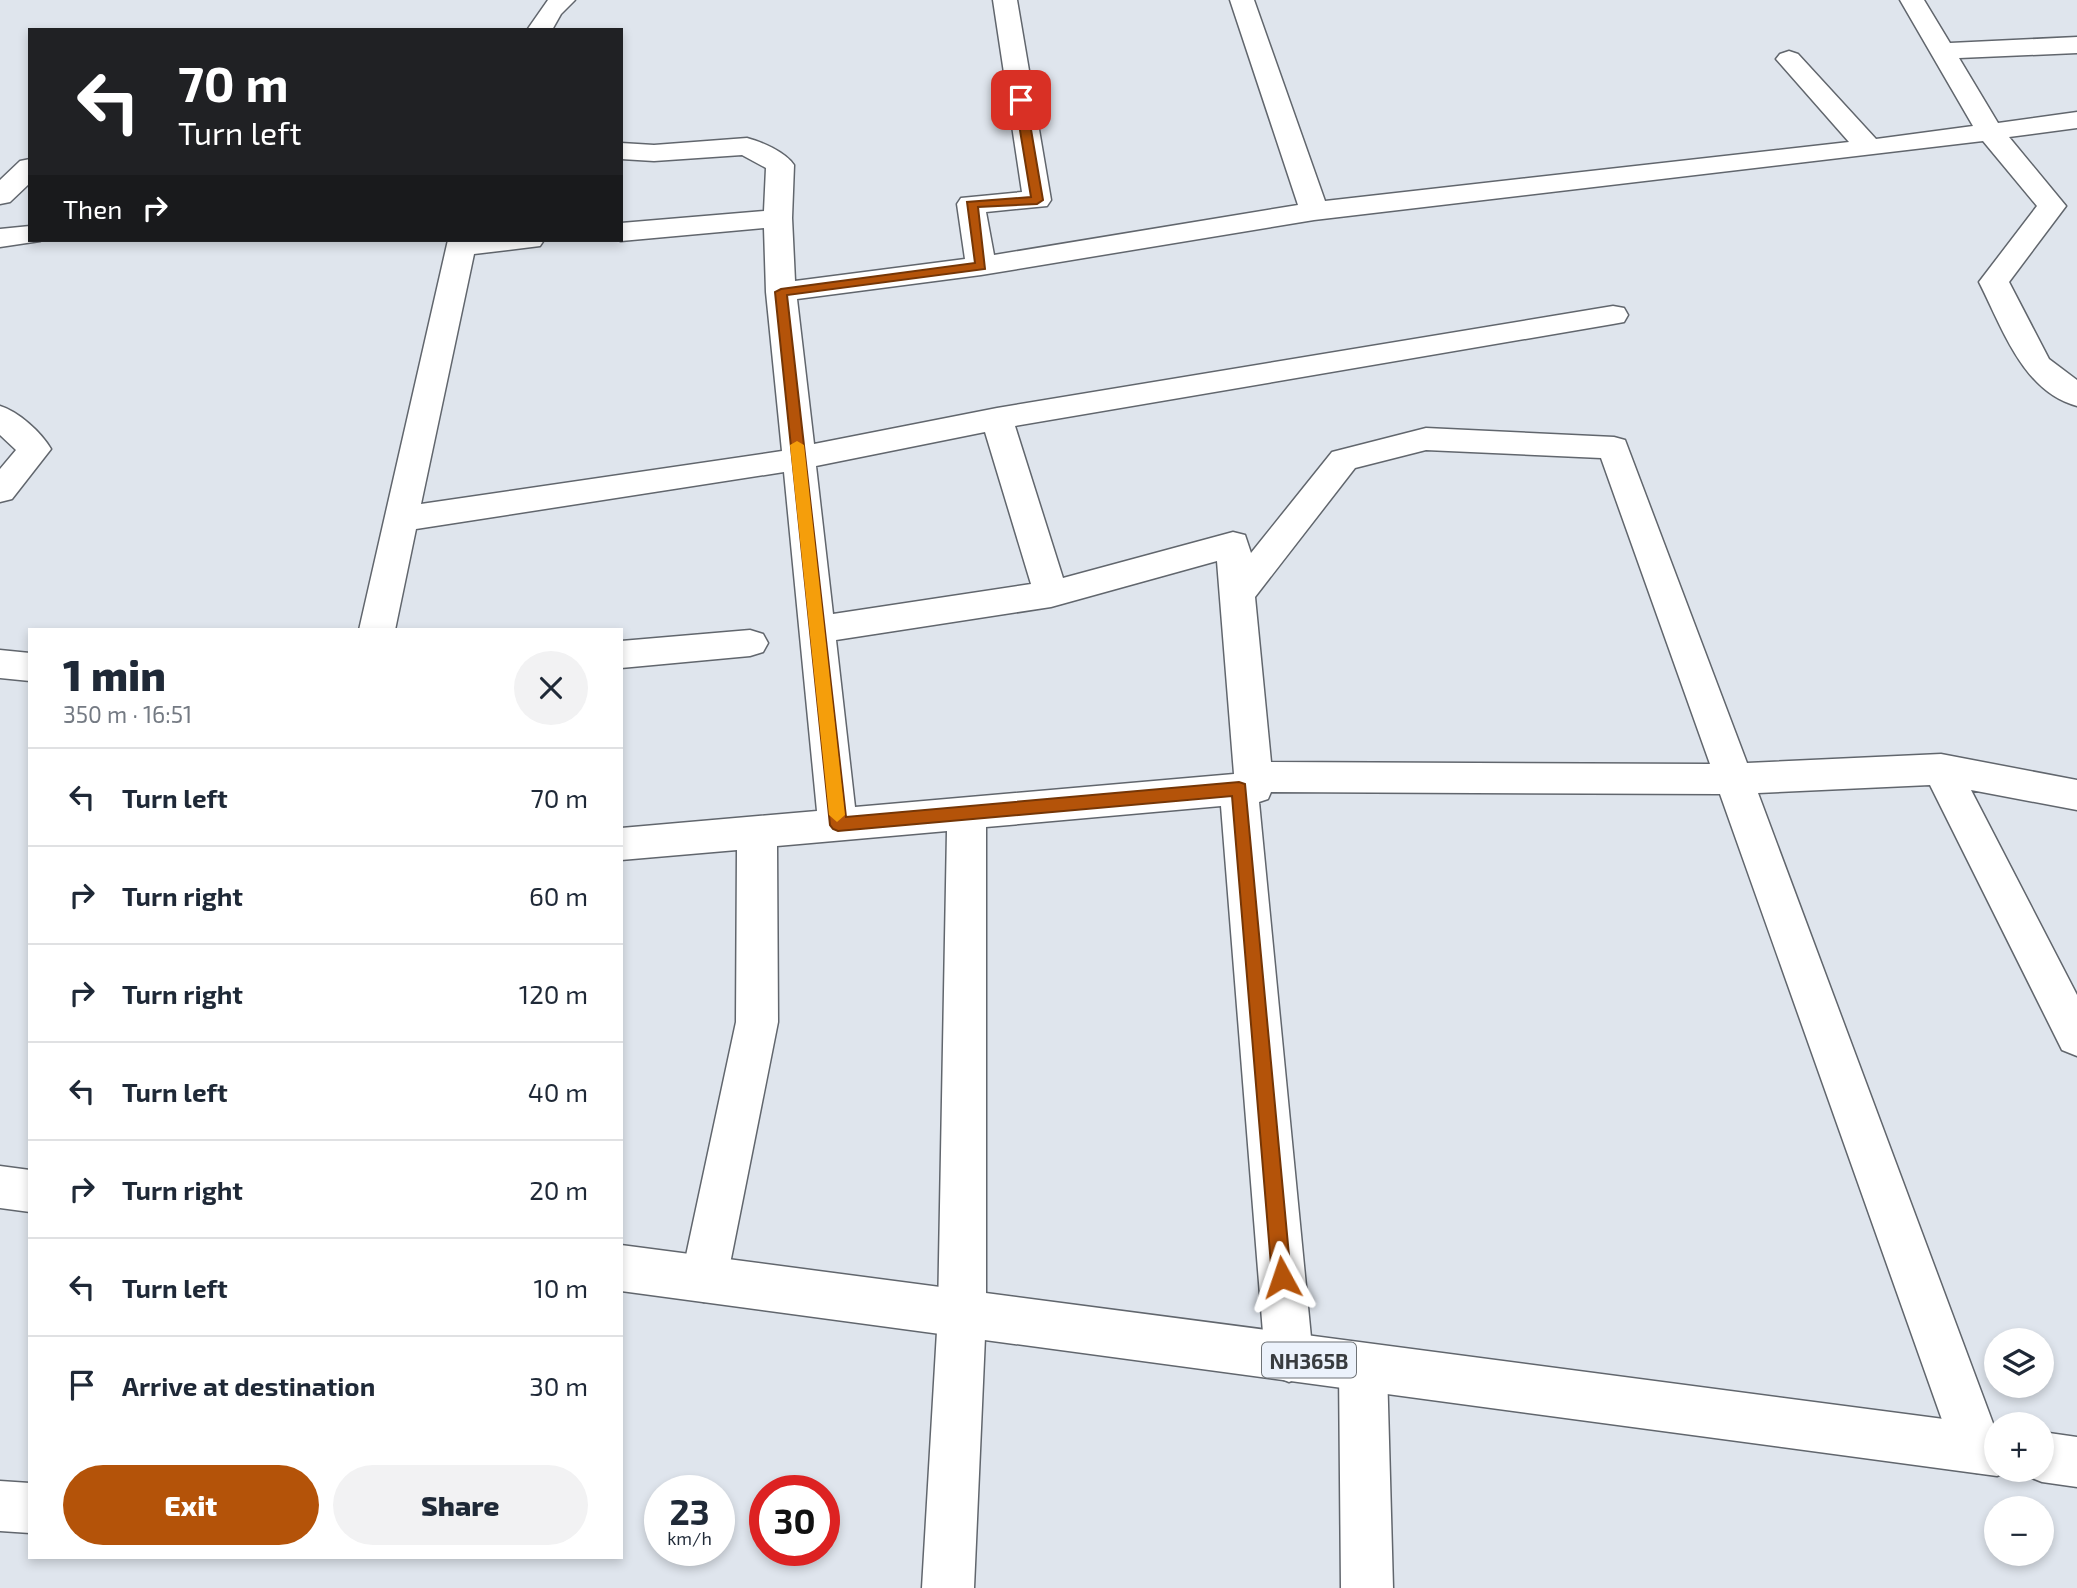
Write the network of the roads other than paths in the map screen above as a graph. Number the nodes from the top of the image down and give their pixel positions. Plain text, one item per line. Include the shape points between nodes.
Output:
1 (563, 0) edge
2 (1005, 0) edge
3 (1242, 0) edge
4 (1912, 0) edge
5 (540, 28) edge
6 (2077, 45) edge
7 (1942, 51) junction
8 (1789, 59) dead end
9 (2077, 120) edge
10 (1990, 132) junction
11 (1869, 148) junction
12 (623, 151) edge
13 (28, 169) edge
14 (0, 196) edge
15 (1314, 211) junction
16 (778, 218) junction
17 (623, 232) edge
18 (28, 235) edge
19 (0, 238) edge
20 (485, 242) edge
21 (462, 243) edge
22 (981, 266) junction
23 (781, 292) junction
24 (1613, 315) dead end
25 (2077, 396) edge
26 (0, 417) edge
27 (997, 419) junction
28 (798, 459) junction
29 (0, 491) edge
30 (401, 519) junction
31 (1051, 594) junction
32 (1237, 595) junction
33 (377, 628) edge
34 (817, 630) junction
35 (750, 643) dead end
36 (623, 655) edge
37 (0, 664) edge
38 (28, 667) edge
39 (1941, 769) junction
40 (1734, 779) junction
41 (1246, 783) junction
42 (2077, 795) edge
43 (967, 813) junction
44 (838, 825) junction
45 (757, 832) junction
46 (623, 844) edge
47 (2077, 1037) edge
48 (0, 1187) edge
49 (28, 1191) edge
50 (623, 1268) edge
51 (704, 1279) junction
52 (962, 1314) junction
53 (1289, 1358) junction
54 (1363, 1368) junction
55 (1984, 1442) edge
56 (1984, 1450) edge
57 (2054, 1459) edge
58 (2077, 1462) edge
59 (0, 1506) edge
60 (28, 1508) edge
61 (948, 1588) edge
62 (1367, 1588) edge

1 - 5 main road
2 - 22 main road via 1037,200 971,204
3 - 15 main road
4 - 7 main road
6 - 7 main road
7 - 10 main road
8 - 11 main road
9 - 10 main road
10 - 11 main road
10 - 25 main road via 2052,206 1994,282 2037,365
11 - 15 main road
12 - 16 main road via 747,146 780,165
13 - 14 main road
15 - 22 main road
16 - 17 main road
16 - 23 main road
18 - 19 main road
20 - 21 main road
21 - 30 main road
22 - 23 main road
23 - 28 main road
24 - 27 main road
26 - 29 main road via 35,449
27 - 28 main road
27 - 31 main road
28 - 30 main road
28 - 34 main road
30 - 33 main road
31 - 32 main road via 1233,544
31 - 34 main road
32 - 40 main road via 1344,460 1426,439 1614,448
32 - 41 main road
34 - 44 main road
35 - 36 main road
37 - 38 main road
39 - 40 main road
39 - 42 main road
39 - 47 main road
40 - 41 main road
40 - 55 main road
41 - 43 main road
41 - 53 main road
43 - 44 main road
43 - 52 main road
44 - 45 main road
45 - 46 main road
45 - 51 main road via 757,1022
48 - 49 main road
50 - 51 main road, NH365B
51 - 52 main road, NH365B
52 - 53 main road, NH365B
52 - 61 main road
53 - 54 main road, NH365B
54 - 56 main road, NH365B
54 - 62 main road
57 - 58 main road
59 - 60 main road

